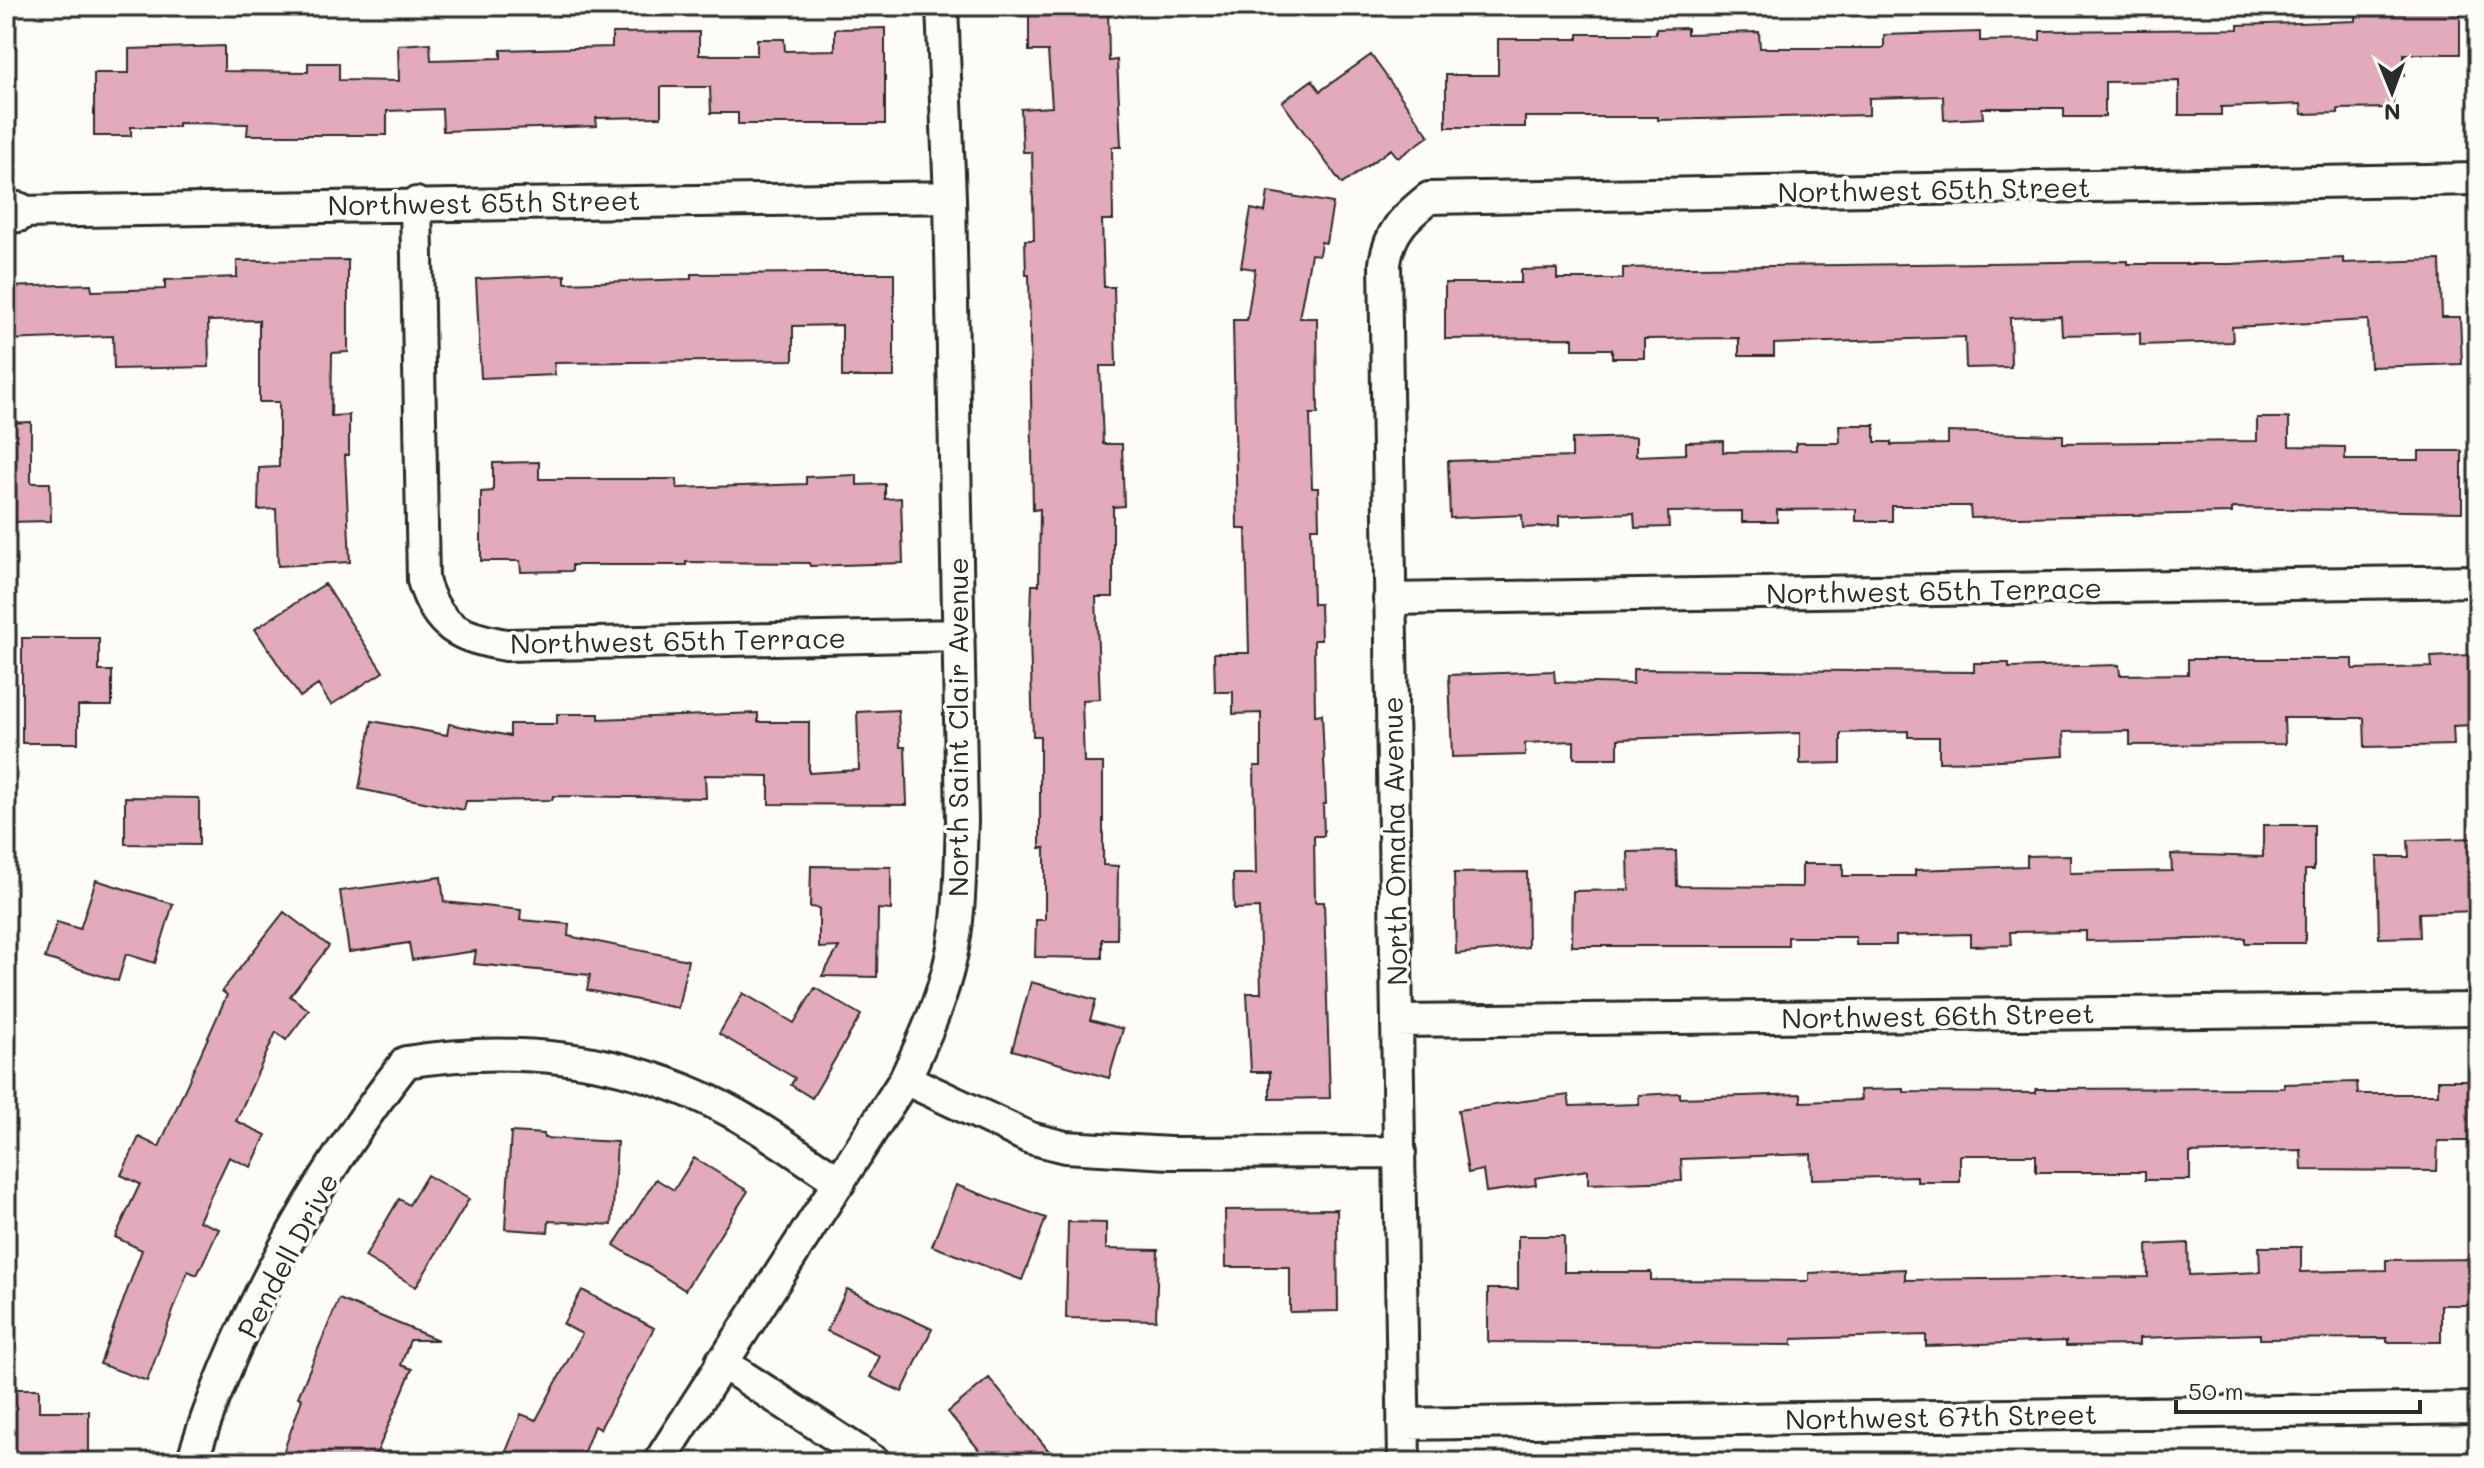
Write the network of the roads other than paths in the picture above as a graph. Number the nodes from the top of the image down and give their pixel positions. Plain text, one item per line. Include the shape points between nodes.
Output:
1 (942, 6) edge
2 (2478, 179) edge
3 (950, 197) junction
4 (416, 203) junction
5 (12, 213) edge
6 (1399, 223) joint
7 (2478, 581) edge
8 (1389, 599) junction
9 (959, 635) junction
10 (2478, 1009) edge
11 (1398, 1021) junction
12 (905, 1079) junction
13 (1400, 1152) junction
14 (840, 1182) junction
15 (721, 1362) junction
16 (2478, 1408) edge
17 (1403, 1424) junction
18 (192, 1462) edge
19 (659, 1462) edge
20 (875, 1462) edge
21 (1404, 1462) edge

1 - 3 street, North Saint Clair Avenue
2 - 6 street, Northwest 65th Street via 1429,198
3 - 4 street, Northwest 65th Street
3 - 9 street, North Saint Clair Avenue
4 - 5 street, Northwest 65th Street
4 - 9 street, Northwest 65th Terrace via 423,580 443,622 478,640 506,645
6 - 8 street, North Omaha Avenue via 1388,242 1385,263
7 - 8 street, Northwest 65th Terrace
8 - 11 street, North Omaha Avenue
9 - 12 street, North Saint Clair Avenue via 962,821 952,957 932,1022
10 - 11 street, Northwest 66th Street
11 - 13 street, North Omaha Avenue
12 - 13 street via 1030,1138 1065,1147 1170,1153
12 - 14 street, North Saint Clair Avenue
13 - 17 street, North Omaha Avenue
14 - 15 street, North Saint Clair Avenue
14 - 18 street, Pendell Drive via 738,1116 626,1069 579,1058 464,1053 406,1062 371,1106 269,1276
15 - 19 street, North Saint Clair Avenue
15 - 20 street
16 - 17 street, Northwest 67th Street
17 - 21 street, North Omaha Avenue

